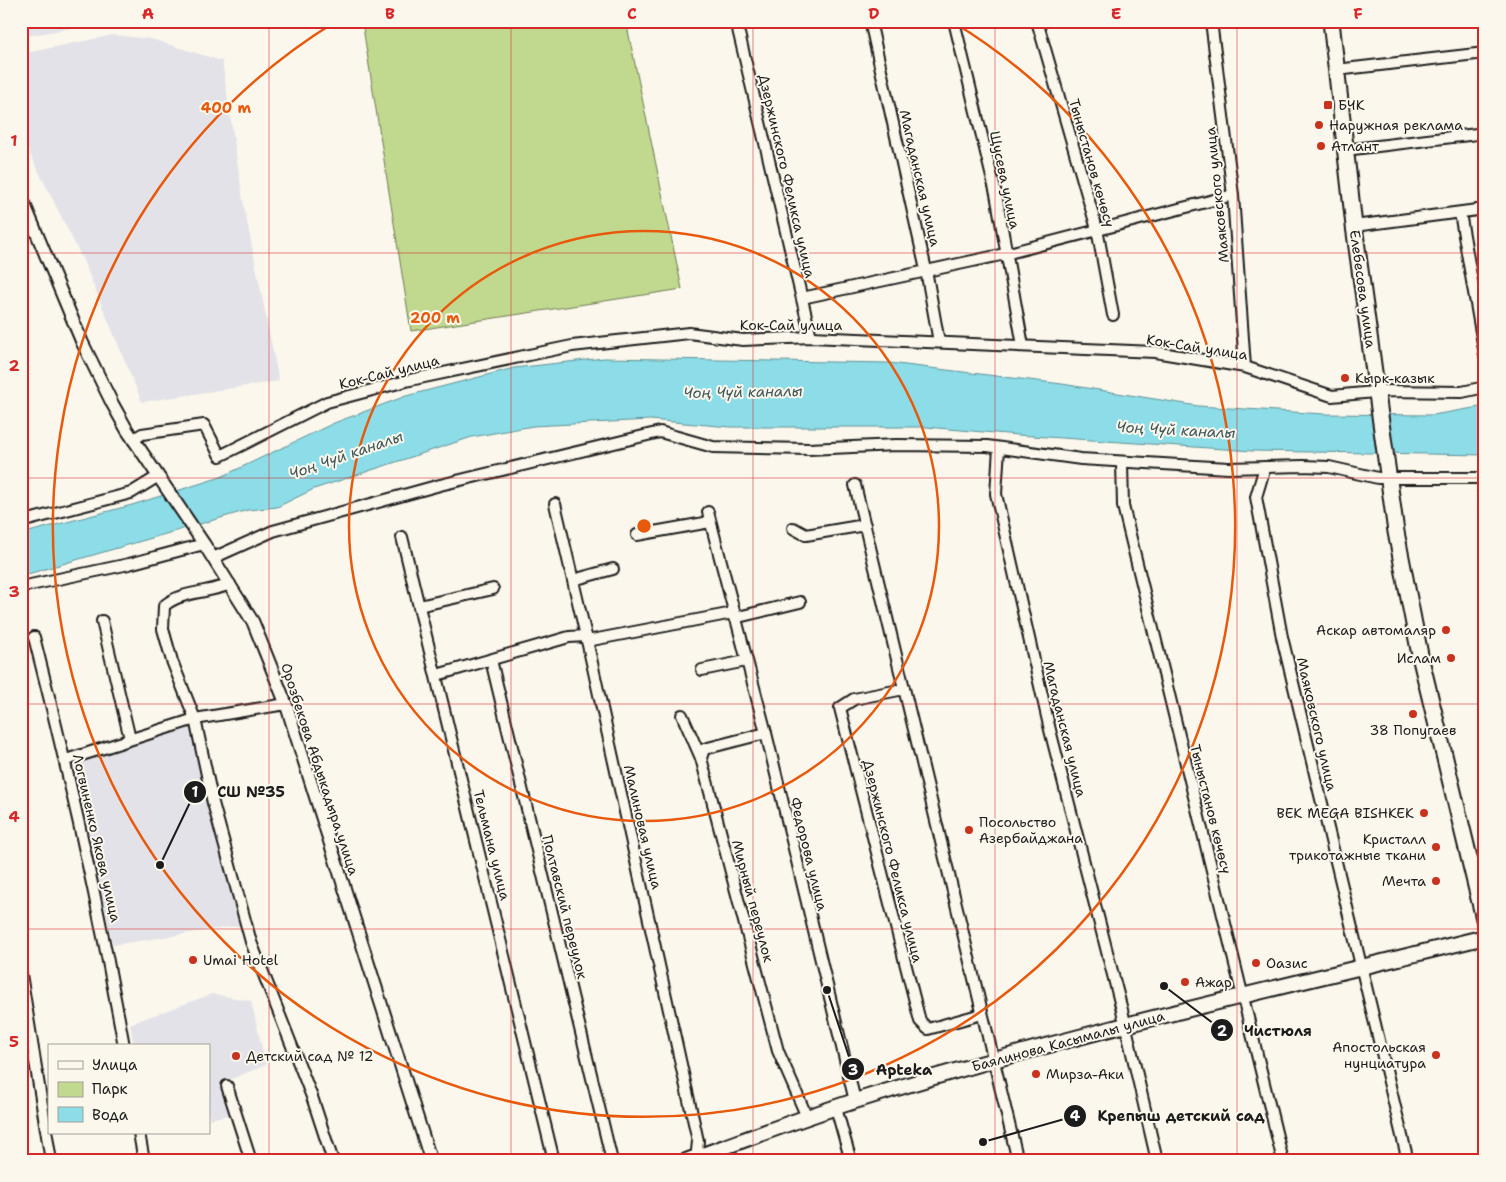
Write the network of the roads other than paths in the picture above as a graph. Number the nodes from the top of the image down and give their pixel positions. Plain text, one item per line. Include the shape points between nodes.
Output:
1 (736, 21) edge
2 (870, 21) edge
3 (954, 21) edge
4 (1037, 21) edge
5 (1211, 21) edge
6 (1331, 21) edge
7 (1485, 53) edge
8 (1336, 70) junction
9 (1485, 133) edge
10 (1345, 150) junction
11 (1233, 195) junction
12 (21, 196) edge
13 (1485, 209) edge
14 (1460, 213) junction
15 (1354, 226) junction
16 (1097, 229) junction
17 (1005, 254) junction
18 (926, 270) junction
19 (802, 298) junction
20 (1113, 315) dead end
21 (811, 337) junction
22 (939, 342) junction
23 (1023, 346) junction
24 (1485, 355) edge
25 (1245, 367) junction
26 (1485, 387) edge
27 (1378, 398) junction
28 (133, 440) junction
29 (999, 448) junction
30 (1122, 462) junction
31 (1265, 467) junction
32 (1485, 478) edge
33 (1389, 479) junction
34 (160, 480) junction
35 (855, 485) dead end
36 (554, 504) dead end
37 (21, 522) edge
38 (865, 525) junction
39 (793, 528) dead end
40 (637, 535) dead end
41 (402, 537) dead end
42 (202, 540) junction
43 (213, 558) junction
44 (613, 569) dead end
45 (573, 580) junction
46 (230, 584) junction
47 (21, 587) edge
48 (493, 589) dead end
49 (800, 602) dead end
50 (419, 606) junction
51 (733, 615) junction
52 (102, 621) dead end
53 (34, 637) dead end
54 (587, 638) junction
55 (491, 660) junction
56 (746, 661) junction
57 (702, 670) dead end
58 (437, 675) junction
59 (904, 689) junction
60 (286, 704) junction
61 (682, 715) dead end
62 (195, 718) junction
63 (766, 734) junction
64 (130, 739) junction
65 (700, 758) junction
66 (66, 760) junction
67 (1485, 923) edge
68 (1485, 937) edge
69 (1361, 966) junction
70 (21, 974) edge
71 (1242, 995) junction
72 (982, 1014) junction
73 (1126, 1026) junction
74 (124, 1044) edge
75 (995, 1060) junction
76 (227, 1086) dead end
77 (855, 1102) junction
78 (836, 1108) junction
79 (807, 1117) junction
80 (139, 1134) edge
81 (693, 1160) edge
82 (51, 1161) edge
83 (144, 1161) edge
84 (251, 1161) edge
85 (333, 1161) edge
86 (431, 1161) edge
87 (554, 1161) edge
88 (612, 1161) edge
89 (851, 1161) edge
90 (1018, 1161) edge
91 (1157, 1161) edge
92 (1283, 1161) edge
93 (1408, 1161) edge

1 - 19 street, Дзержинского Феликса улица
2 - 18 street, Магаданская улица
3 - 17 street, Щусева улица via 994,186
4 - 16 street, Тыныстанов көчөсү
5 - 11 street, Маяковского улица
6 - 8 main road, Елебесова улица
7 - 8 street
8 - 10 main road, Елебесова улица
9 - 10 street
10 - 15 main road, Елебесова улица
11 - 16 street
11 - 25 street, Маяковского улица
12 - 28 street, Орозбекова Абдыкадыра улица via 82,342
13 - 14 street
14 - 15 street
14 - 24 street
15 - 27 main road, Елебесова улица
16 - 17 street
16 - 20 street, Тыныстанов көчөсү
17 - 18 street
17 - 23 street, Щусева улица
18 - 19 street
18 - 22 street, Магаданская улица
19 - 21 street, Дзержинского Феликса улица
21 - 22 street, Кок-Сай улица
21 - 28 street, Кок-Сай улица via 743,340 689,333 572,346 410,380 327,402 220,456 204,425 142,434
22 - 23 street, Кок-Сай улица
23 - 25 street, Кок-Сай улица via 1155,352
25 - 27 street, Кок-Сай улица via 1332,396
26 - 27 street, Кок-Сай улица via 1462,392
27 - 33 main road, Елебесова улица
28 - 34 street, Орозбекова Абдыкадыра улица
29 - 30 street
29 - 43 street via 896,445 809,449 713,447 660,432 440,485 272,531
29 - 73 street, Магаданская улица via 996,494 1050,730
30 - 31 street
30 - 71 street, Тыныстанов көчөсү via 1123,506
31 - 33 street via 1329,467
31 - 69 street, Маяковского улица via 1256,497 1282,637
32 - 33 street
33 - 67 main road, Елебесова улица via 1421,660
34 - 37 street via 131,493
34 - 42 street, Орозбекова Абдыкадыра улица
35 - 38 street
36 - 45 street, Малиновая улица
38 - 39 street via 806,535
38 - 59 street
40 - 51 street, Федорова улица via 709,517
41 - 50 street, Тельмана улица
42 - 43 street, Орозбекова Абдыкадыра улица
42 - 47 street via 129,564
43 - 46 street, Орозбекова Абдыкадыра улица
44 - 45 street
45 - 54 street, Малиновая улица
46 - 60 street, Орозбекова Абдыкадыра улица via 253,622
46 - 62 street via 171,600 164,606 163,629
48 - 50 street
49 - 51 street
50 - 58 street, Тельмана улица
51 - 54 street
51 - 56 street, Федорова улица
52 - 64 street
53 - 66 street, Логвиненко Якова улица
54 - 55 street via 569,637
54 - 81 street, Малиновая улица via 698,1141
55 - 58 street
55 - 88 street, Полтавский переулок
56 - 57 street
56 - 63 street, Федорова улица
58 - 87 street, Тельмана улица
59 - 72 street
59 - 72 street, Дзержинского Феликса улица via 854,699 840,708 920,1021 928,1029
60 - 62 street
60 - 86 street, Орозбекова Абдыкадыра улица
61 - 65 street, Мирный переулок
62 - 64 street
62 - 85 street via 213,803 251,942 312,1097
63 - 65 street via 704,749
63 - 77 street, Федорова улица
64 - 66 street
65 - 79 street, Мирный переулок via 778,1051
66 - 74 street, Логвиненко Якова улица via 103,929
68 - 69 main road, Баялинова Касымалы улица
69 - 71 main road, Баялинова Касымалы улица
69 - 93 street, Маяковского улица
70 - 82 street
71 - 73 main road, Баялинова Касымалы улица
71 - 92 street, Тыныстанов көчөсү
72 - 75 street
73 - 75 main road, Баялинова Касымалы улица
73 - 91 street, Магаданская улица
75 - 77 main road, Баялинова Касымалы улица
75 - 90 street
76 - 84 street
77 - 78 main road, Баялинова Касымалы улица
78 - 79 main road, Баялинова Касымалы улица
78 - 89 street
79 - 81 main road, Баялинова Касымалы улица
80 - 83 street

